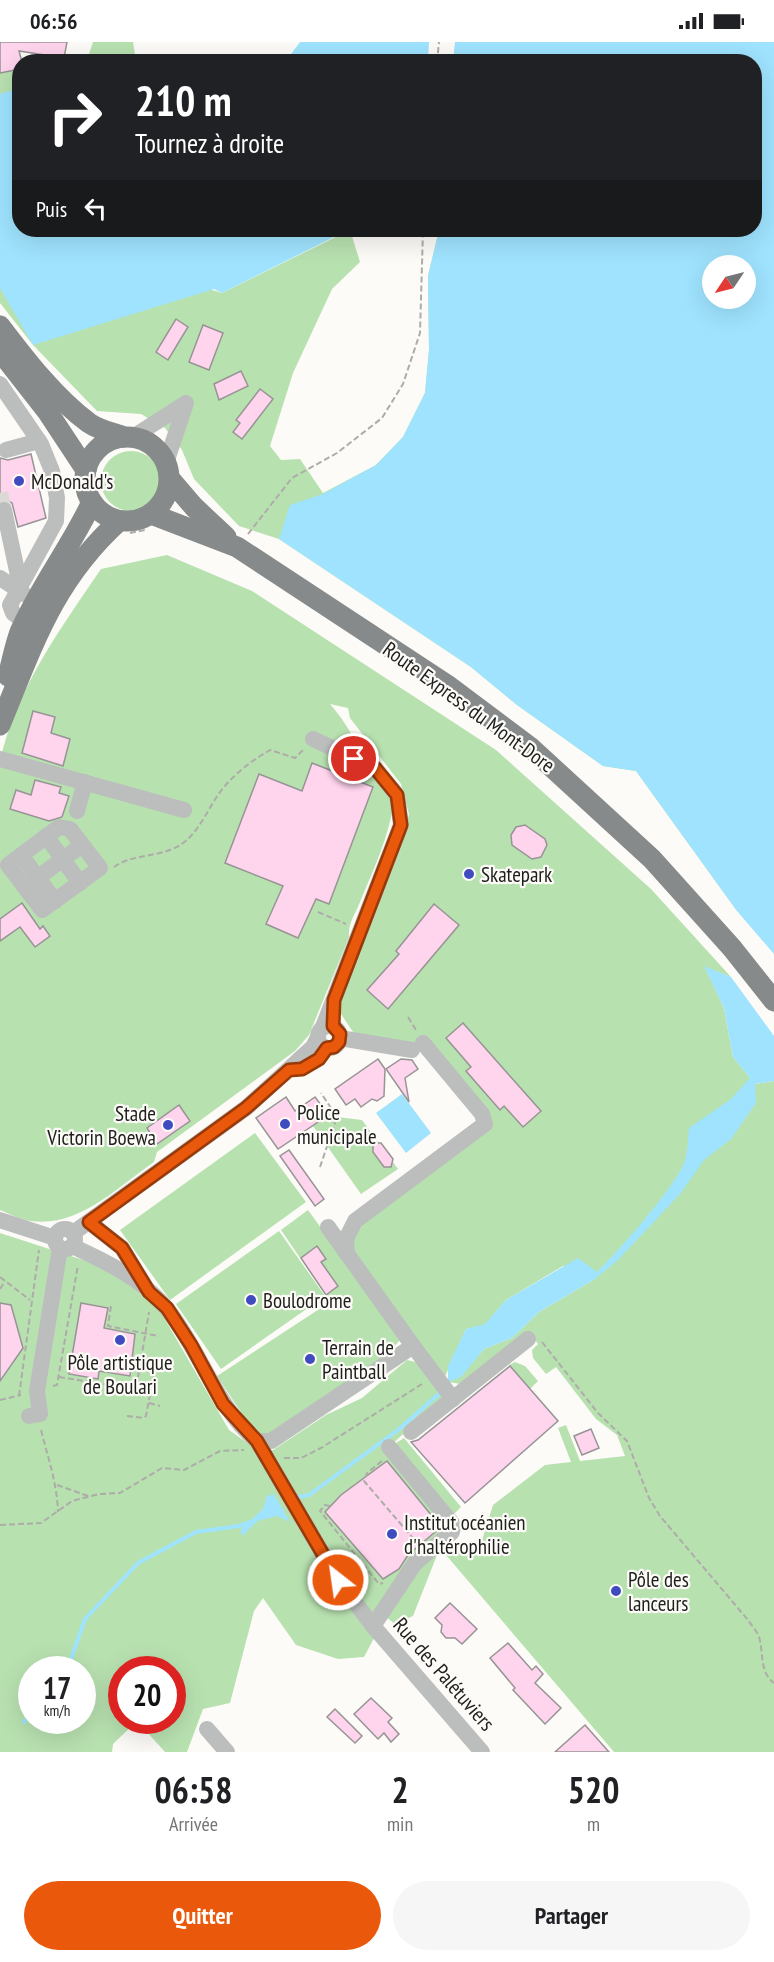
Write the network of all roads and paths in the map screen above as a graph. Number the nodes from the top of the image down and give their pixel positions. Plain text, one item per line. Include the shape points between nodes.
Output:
1 (423, 237) edge
2 (0, 326) edge
3 (3, 359) edge
4 (0, 384) edge
5 (129, 437) junction
6 (39, 441) junction
7 (6, 450) dead end
8 (86, 470) junction
9 (168, 471) junction
10 (92, 502) junction
11 (4, 510) dead end
12 (150, 521) junction
13 (121, 526) junction
14 (237, 547) junction
15 (0, 578) edge
16 (18, 587) junction
17 (36, 601) junction
18 (26, 622) junction
19 (0, 708) edge
20 (0, 725) edge
21 (313, 739) joint
22 (0, 759) edge
23 (85, 782) junction
24 (184, 810) dead end
25 (77, 811) dead end
26 (46, 836) junction
27 (82, 845) junction
28 (26, 852) junction
29 (63, 860) junction
30 (93, 860) junction
31 (114, 867) dead end
32 (36, 879) junction
33 (80, 883) junction
34 (318, 912) dead end
35 (351, 927) dead end
36 (774, 1000) edge
37 (328, 1035) junction
38 (321, 1093) dead end
39 (320, 1167) dead end
40 (0, 1220) edge
41 (328, 1227) dead end
42 (69, 1238) junction
43 (347, 1254) junction
44 (103, 1260) junction
45 (0, 1277) edge
46 (5, 1281) junction
47 (0, 1289) edge
48 (149, 1292) junction
49 (30, 1299) junction
50 (111, 1305) dead end
51 (149, 1312) dead end
52 (145, 1334) junction
53 (158, 1336) dead end
54 (528, 1339) joint
55 (412, 1346) junction
56 (155, 1367) dead end
57 (435, 1375) junction
58 (59, 1377) junction
59 (51, 1387) dead end
60 (126, 1387) junction
61 (125, 1393) dead end
62 (29, 1394) dead end
63 (19, 1396) junction
64 (453, 1399) junction
65 (0, 1400) edge
66 (149, 1403) junction
67 (160, 1406) dead end
68 (33, 1415) joint
69 (127, 1416) dead end
70 (411, 1432) dead end
71 (389, 1452) joint
72 (264, 1453) junction
73 (57, 1485) junction
74 (90, 1496) junction
75 (330, 1506) dead end
76 (58, 1512) junction
77 (0, 1525) edge
78 (426, 1554) junction
79 (405, 1578) junction
80 (373, 1626) junction
81 (774, 1683) edge
82 (207, 1729) dead end
83 (227, 1752) edge
84 (482, 1752) edge

1 - 14 path via 420,333 403,384 382,418 337,453 292,478
2 - 5 main road via 84,418
3 - 8 main road via 47,411
4 - 6 street
5 - 8 main road via 107,442 93,454
5 - 9 main road via 153,446
5 - 9 street via 186,403
6 - 7 street
6 - 16 street via 52,471 56,521
8 - 10 main road via 87,492
9 - 12 main road via 168,492
9 - 14 main road, Route Express du Mont-Dore via 194,507
10 - 13 main road
10 - 17 main road
11 - 16 street
12 - 13 main road
12 - 13 path via 135,533
12 - 14 main road, Route Express du Mont-Dore
13 - 20 main road via 84,555 57,592
14 - 36 main road, Route Express du Mont-Dore via 447,685 531,747 652,859
15 - 16 street
16 - 17 street
16 - 18 street via 10,605 13,613
17 - 18 main road
18 - 19 main road
21 - 31 path via 295,758 270,750 251,761 219,793 182,844 147,857 123,860
21 - 37 street via 375,768 397,795 401,825 334,1000
22 - 23 street
23 - 24 street
23 - 25 street
26 - 27 street via 59,827 70,829
26 - 28 street
26 - 29 street
27 - 29 street
27 - 30 street
28 - 32 street
28 - 32 street via 8,865
29 - 30 street
29 - 32 street
29 - 33 street
30 - 33 street via 100,868
32 - 33 street via 42,910
34 - 35 path
37 - 42 street via 246,1108
37 - 43 street via 418,1046 482,1114 485,1124 355,1221 346,1239
38 - 39 path via 337,1117
40 - 42 street
41 - 43 street
42 - 44 street
42 - 44 street
42 - 48 street via 122,1248
42 - 49 path
42 - 58 path
42 - 68 street via 37,1391 40,1414
43 - 55 street
44 - 48 street
45 - 46 path
46 - 47 path
46 - 49 path
48 - 72 street, Rue des Palétuviers via 167,1308 223,1404
49 - 63 path
50 - 52 path via 108,1326
51 - 52 path
52 - 53 path
52 - 60 path via 136,1389
54 - 64 street
54 - 81 path via 540,1340 549,1349 598,1413 627,1440 649,1498 748,1620 758,1636 762,1665
55 - 57 street
55 - 72 street via 271,1441
56 - 66 path
57 - 64 street
57 - 72 path via 302,1458
58 - 59 path via 57,1385
58 - 60 path
60 - 61 path
62 - 63 path
63 - 65 path
64 - 70 street
66 - 67 path
66 - 69 path via 143,1418
68 - 73 path
71 - 78 path via 367,1473 364,1482
71 - 78 street via 452,1523 452,1532
72 - 74 path via 247,1449 220,1451 184,1470 162,1468 120,1493
72 - 80 street, Rue des Palétuviers via 338,1580
73 - 74 path
73 - 76 path
74 - 76 path via 72,1501
75 - 79 path via 325,1505 320,1511 379,1584 397,1575
76 - 77 path via 41,1523
78 - 79 street
79 - 80 street
80 - 84 street, Rue des Palétuviers
82 - 83 street

